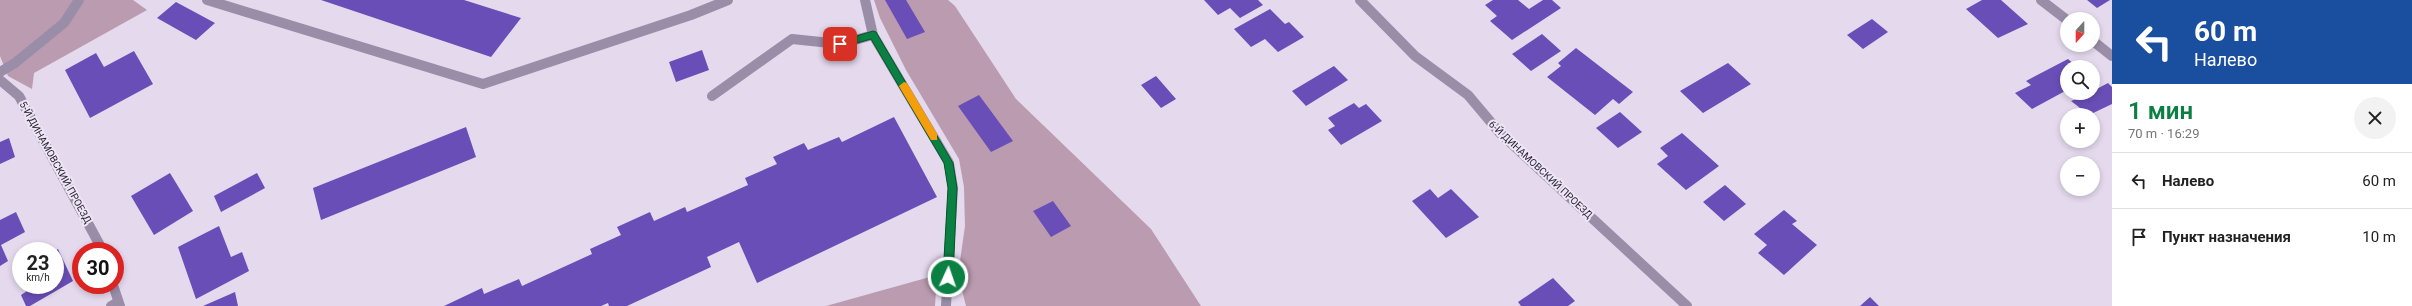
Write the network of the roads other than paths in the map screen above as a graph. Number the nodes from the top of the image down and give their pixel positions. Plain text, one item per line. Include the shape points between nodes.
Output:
1 (79, 0) edge
2 (207, 0) edge
3 (728, 0) edge
4 (865, 0) edge
5 (1360, 0) edge
6 (2041, 0) edge
7 (2060, 15) edge
8 (873, 35) junction
9 (2100, 47) edge
10 (2112, 56) edge
11 (0, 72) edge
12 (0, 80) edge
13 (712, 96) dead end
14 (98, 242) edge
15 (115, 294) edge
16 (116, 305) edge
17 (946, 306) edge
18 (1687, 306) edge

1 - 11 street via 64,23
2 - 3 street via 483,84 691,16
4 - 8 street
5 - 18 street, 6-Й ДИНАМОВСКИЙ ПРОЕЗД via 1415,56 1468,95 1500,133
6 - 7 street
8 - 13 street via 840,44 792,39
8 - 17 street via 949,163 953,188
9 - 10 street
12 - 14 street, 5-Й ДИНАМОВСКИЙ ПРОЕЗД via 19,96
15 - 16 street

